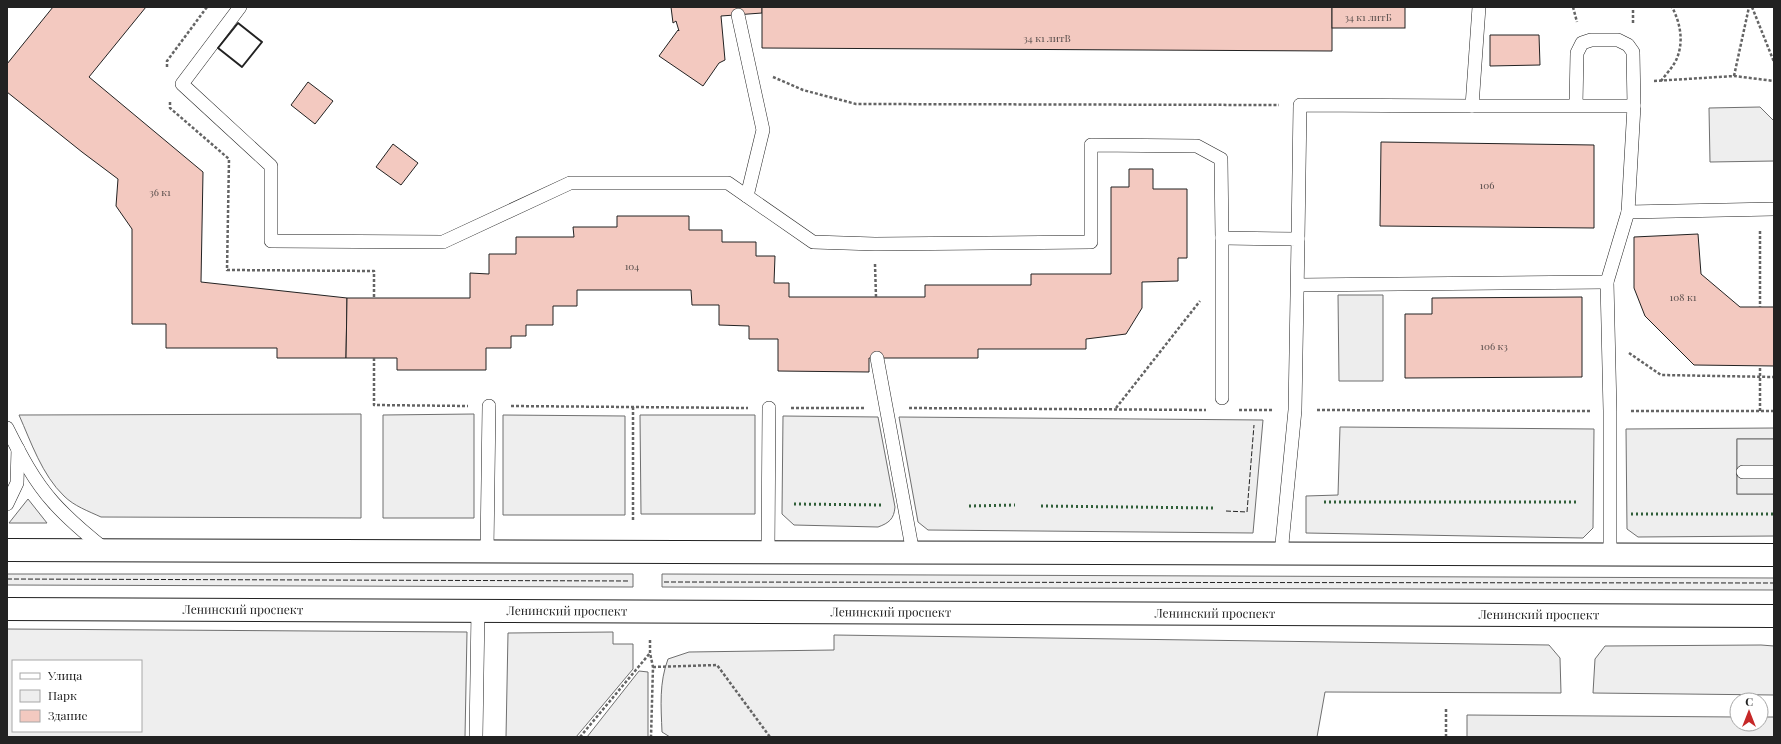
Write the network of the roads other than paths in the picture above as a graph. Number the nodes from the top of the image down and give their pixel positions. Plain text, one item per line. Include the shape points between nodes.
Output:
1 (240, 7) edge
2 (1479, 7) edge
3 (738, 15) dead end
4 (1576, 105) junction
5 (1472, 106) junction
6 (1634, 106) junction
7 (747, 196) junction
8 (1774, 209) edge
9 (1628, 212) junction
10 (1222, 238) junction
11 (1298, 239) junction
12 (1607, 282) junction
13 (1298, 285) junction
14 (877, 358) dead end
15 (1222, 398) dead end
16 (489, 406) road end
17 (769, 408) road end
18 (7, 428) edge
19 (18, 449) junction
20 (1743, 472) dead end
21 (1774, 472) edge
22 (7, 504) edge
23 (7, 550) edge
24 (106, 550) junction
25 (487, 551) junction
26 (768, 552) junction
27 (912, 553) junction
28 (1281, 554) junction
29 (1610, 555) junction
30 (1774, 555) edge
31 (7, 609) edge
32 (478, 610) junction
33 (1774, 616) edge
34 (476, 737) edge

1 - 7 lane via 182,84 271,166 271,241 442,242 570,184 728,184
2 - 5 lane
3 - 7 lane via 763,130
4 - 5 lane
4 - 6 lane
4 - 6 lane via 1577,53 1582,43 1591,40 1618,40 1628,45 1633,52
5 - 11 lane via 1300,105
6 - 9 lane
7 - 10 lane via 812,242 1091,242 1091,145 1197,146 1221,159
8 - 9 lane
9 - 12 lane
10 - 11 lane
10 - 15 lane
11 - 13 lane
12 - 13 lane
12 - 29 lane
13 - 28 lane via 1295,410
14 - 27 lane
16 - 25 lane
17 - 26 lane
18 - 19 lane
19 - 22 lane via 17,483
19 - 24 lane via 52,501 69,520
20 - 21 lane
23 - 24 main road
24 - 25 main road via 374,543
25 - 26 main road
26 - 27 main road
27 - 28 main road
28 - 29 main road
29 - 30 main road
31 - 32 main road, Ленинский проспект
32 - 33 main road, Ленинский проспект
32 - 34 lane

